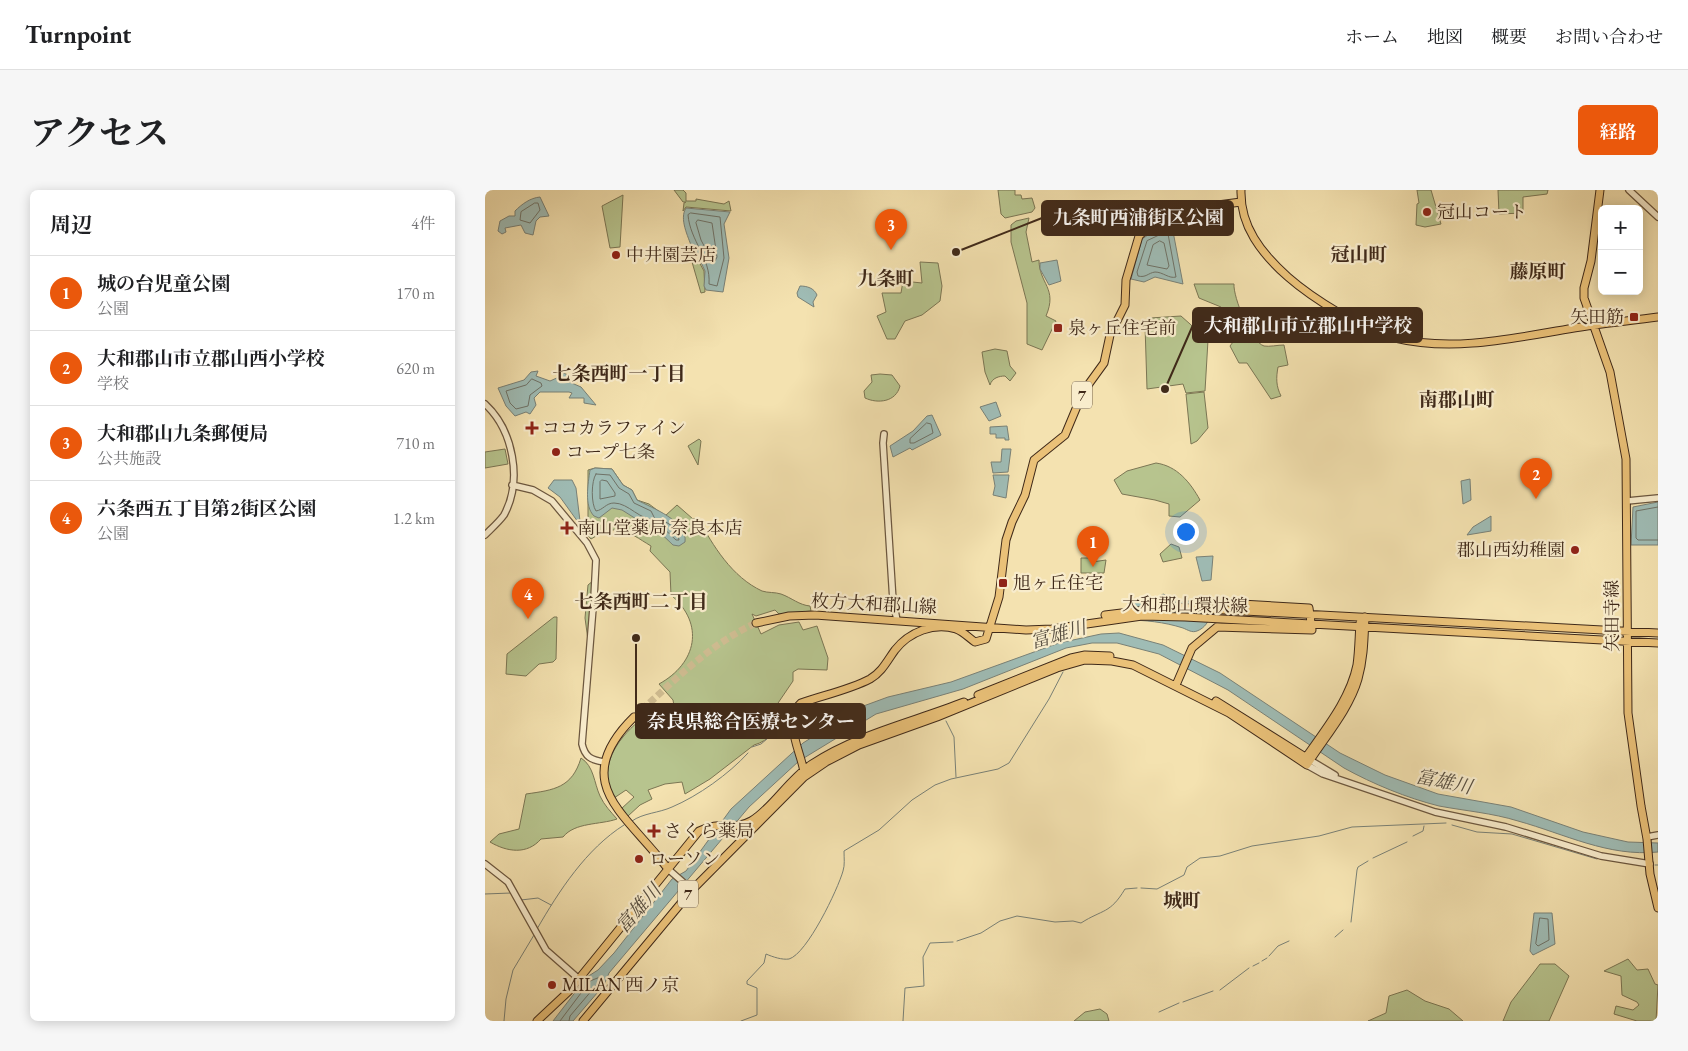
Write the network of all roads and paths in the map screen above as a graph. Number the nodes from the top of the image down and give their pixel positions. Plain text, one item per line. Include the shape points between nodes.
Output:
1 (1241, 190) edge
2 (1600, 190) edge
3 (1629, 190) edge
4 (1241, 202) junction
5 (1658, 217) edge
6 (1658, 318) edge
7 (1595, 325) junction
8 (485, 404) edge
9 (884, 434) dead end
10 (512, 485) junction
11 (1658, 498) edge
12 (1627, 501) junction
13 (485, 535) edge
14 (594, 598) dead end
15 (593, 608) dead end
16 (1311, 611) junction
17 (1123, 615) junction
18 (1237, 617) junction
19 (1363, 617) junction
20 (897, 620) junction
21 (756, 623) tunnel mouth
22 (991, 626) junction
23 (1312, 626) junction
24 (1362, 627) junction
25 (1626, 632) junction
26 (1658, 633) edge
27 (1627, 641) junction
28 (1658, 643) edge
29 (1179, 679) junction
30 (635, 717) tunnel mouth
31 (1308, 758) junction
32 (604, 762) junction
33 (803, 771) junction
34 (1658, 835) edge
35 (1647, 838) junction
36 (1650, 861) junction
37 (485, 864) edge
38 (669, 870) junction
39 (691, 889) junction
40 (1658, 908) edge
41 (579, 979) junction
42 (537, 1021) edge
43 (583, 1021) edge

1 - 4 main road
2 - 7 main road, 矢田寺線 via 1591,261 1584,288 1584,298
3 - 5 street
4 - 7 main road via 1244,222 1249,230 1295,283 1369,329 1388,336 1406,341 1466,344
4 - 22 main road, 7 via 1210,206 1147,228 1139,236 1126,280 1125,305 1110,335 1104,363 1083,392 1065,435 1034,460 1025,495 1006,540 1001,585
6 - 7 main road
7 - 12 main road, 矢田寺線 via 1615,391 1626,459
8 - 10 street via 500,422 510,444
9 - 20 street via 893,601
10 - 13 street via 503,515
10 - 14 street via 533,490 552,501 587,543 596,560
11 - 12 street
12 - 25 main road, 矢田寺線
15 - 32 street via 582,744 590,759
16 - 17 main road, 大和郡山環状線 via 1171,607
16 - 18 main road, 大和郡山環状線 via 1241,604
16 - 19 main road, 大和郡山環状線
16 - 23 main road
17 - 22 main road, 大和郡山環状線 via 1051,625
17 - 23 main road, 大和郡山環状線
18 - 23 main road, 大和郡山環状線
18 - 29 main road, 大和郡山環状線 via 1217,627 1195,648
19 - 24 main road
19 - 25 main road, 大和郡山環状線
20 - 21 main road, 枚方大和郡山線 via 789,616
20 - 22 main road, 枚方大和郡山線
22 - 33 main road, 枚方大和郡山線 via 986,639 980,642 957,630 931,627 904,639 882,670 871,678 801,703 796,707 792,723
23 - 24 main road, 大和郡山環状線
24 - 27 main road, 大和郡山環状線
24 - 31 main road via 1363,658 1356,687
25 - 26 main road, 大和郡山環状線
25 - 27 main road, 矢田寺線
27 - 28 main road, 大和郡山環状線
27 - 35 main road, 矢田寺線 via 1628,713
29 - 31 main road via 1229,713
29 - 33 main road via 1122,662 1072,663 859,745
30 - 32 main road via 612,742
31 - 36 street via 1323,774 1435,812 1506,827 1601,856
32 - 38 main road, 7 via 605,782 612,801
33 - 38 main road, 7 via 757,817 744,824 713,824 699,831
33 - 39 main road, 7
34 - 35 street
35 - 36 main road, 矢田寺線
36 - 40 main road, 矢田寺線
37 - 41 street via 508,882 546,950
38 - 39 street
38 - 41 main road, 7
39 - 43 main road, 7
41 - 42 main road, 7

